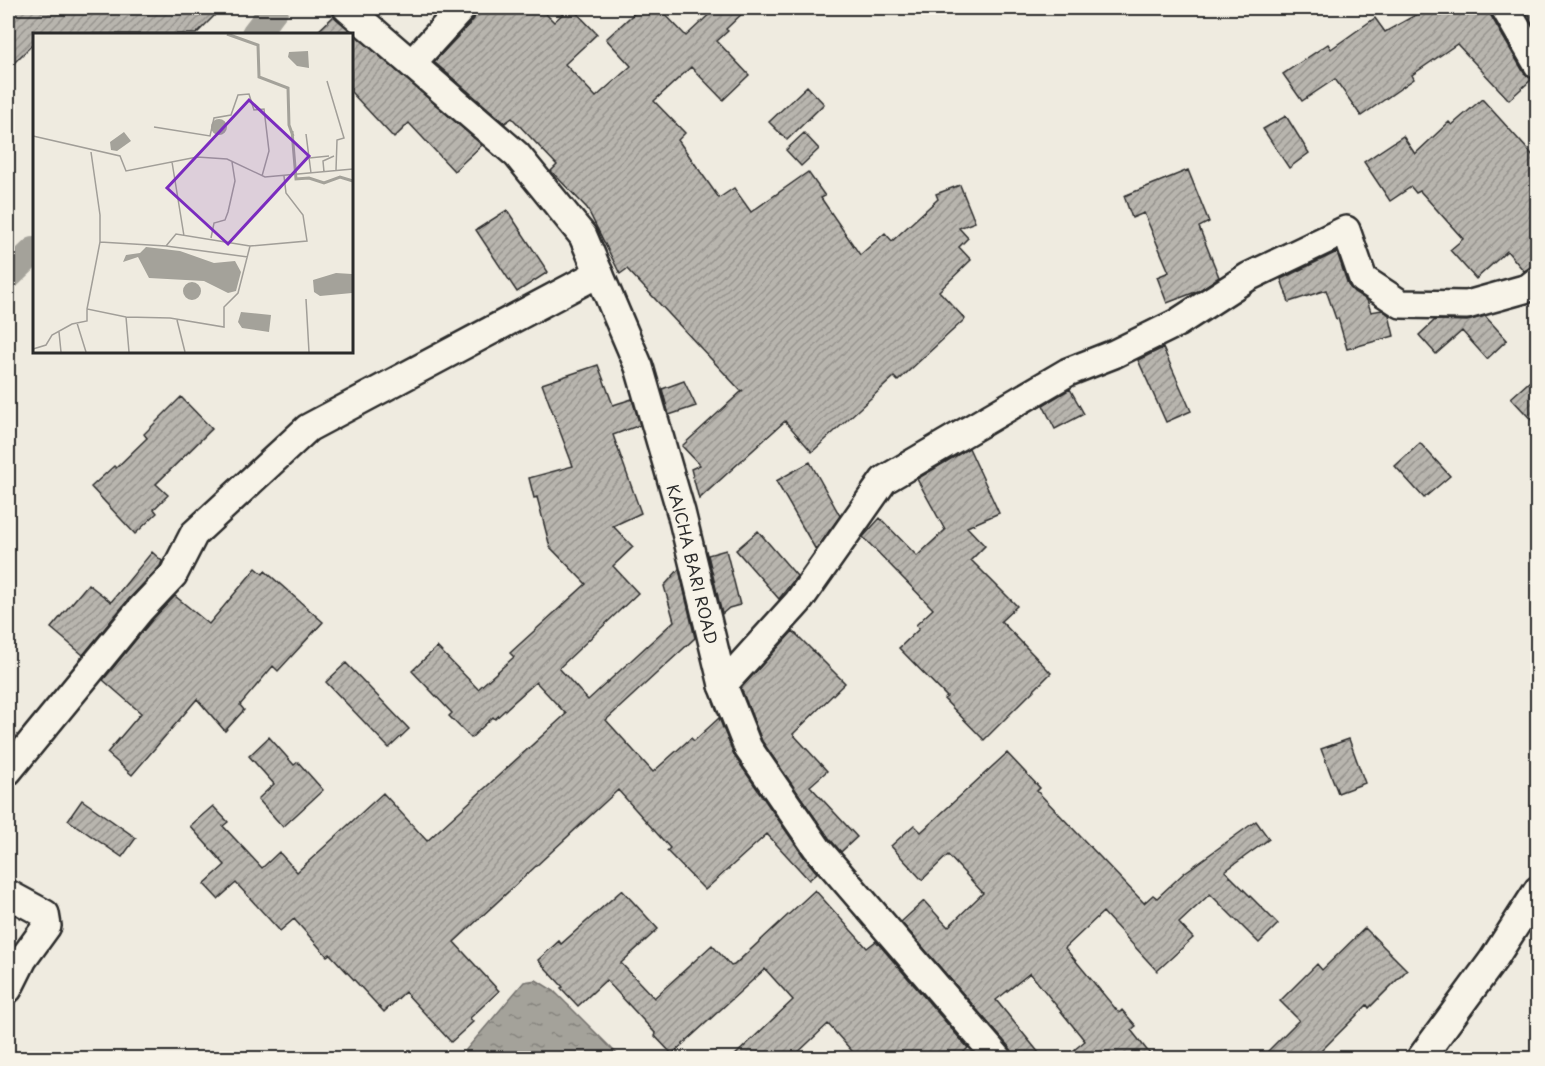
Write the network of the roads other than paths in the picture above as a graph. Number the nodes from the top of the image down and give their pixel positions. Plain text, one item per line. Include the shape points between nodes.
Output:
1 (348, 8) edge
2 (462, 8) edge
3 (1505, 8) edge
4 (412, 63) junction
5 (1538, 65) edge
6 (599, 273) junction
7 (1538, 280) edge
8 (723, 685) junction
9 (8, 771) edge
10 (1538, 890) edge
11 (8, 894) edge
12 (8, 988) edge
13 (998, 1059) edge
14 (1421, 1059) edge

1 - 4 street, KAICHA BARI ROAD
2 - 4 street
3 - 5 street
4 - 6 street, KAICHA BARI ROAD via 517,155 583,236
6 - 8 street, KAICHA BARI ROAD via 639,367 681,512
6 - 9 street via 308,428 195,534 173,575
7 - 8 street via 1528,288 1467,305 1401,304 1363,279 1346,230 1248,277 1177,323 1068,372 884,480 798,602
8 - 13 street, KAICHA BARI ROAD via 748,748 817,848
10 - 14 street
11 - 12 street via 45,914 47,926

